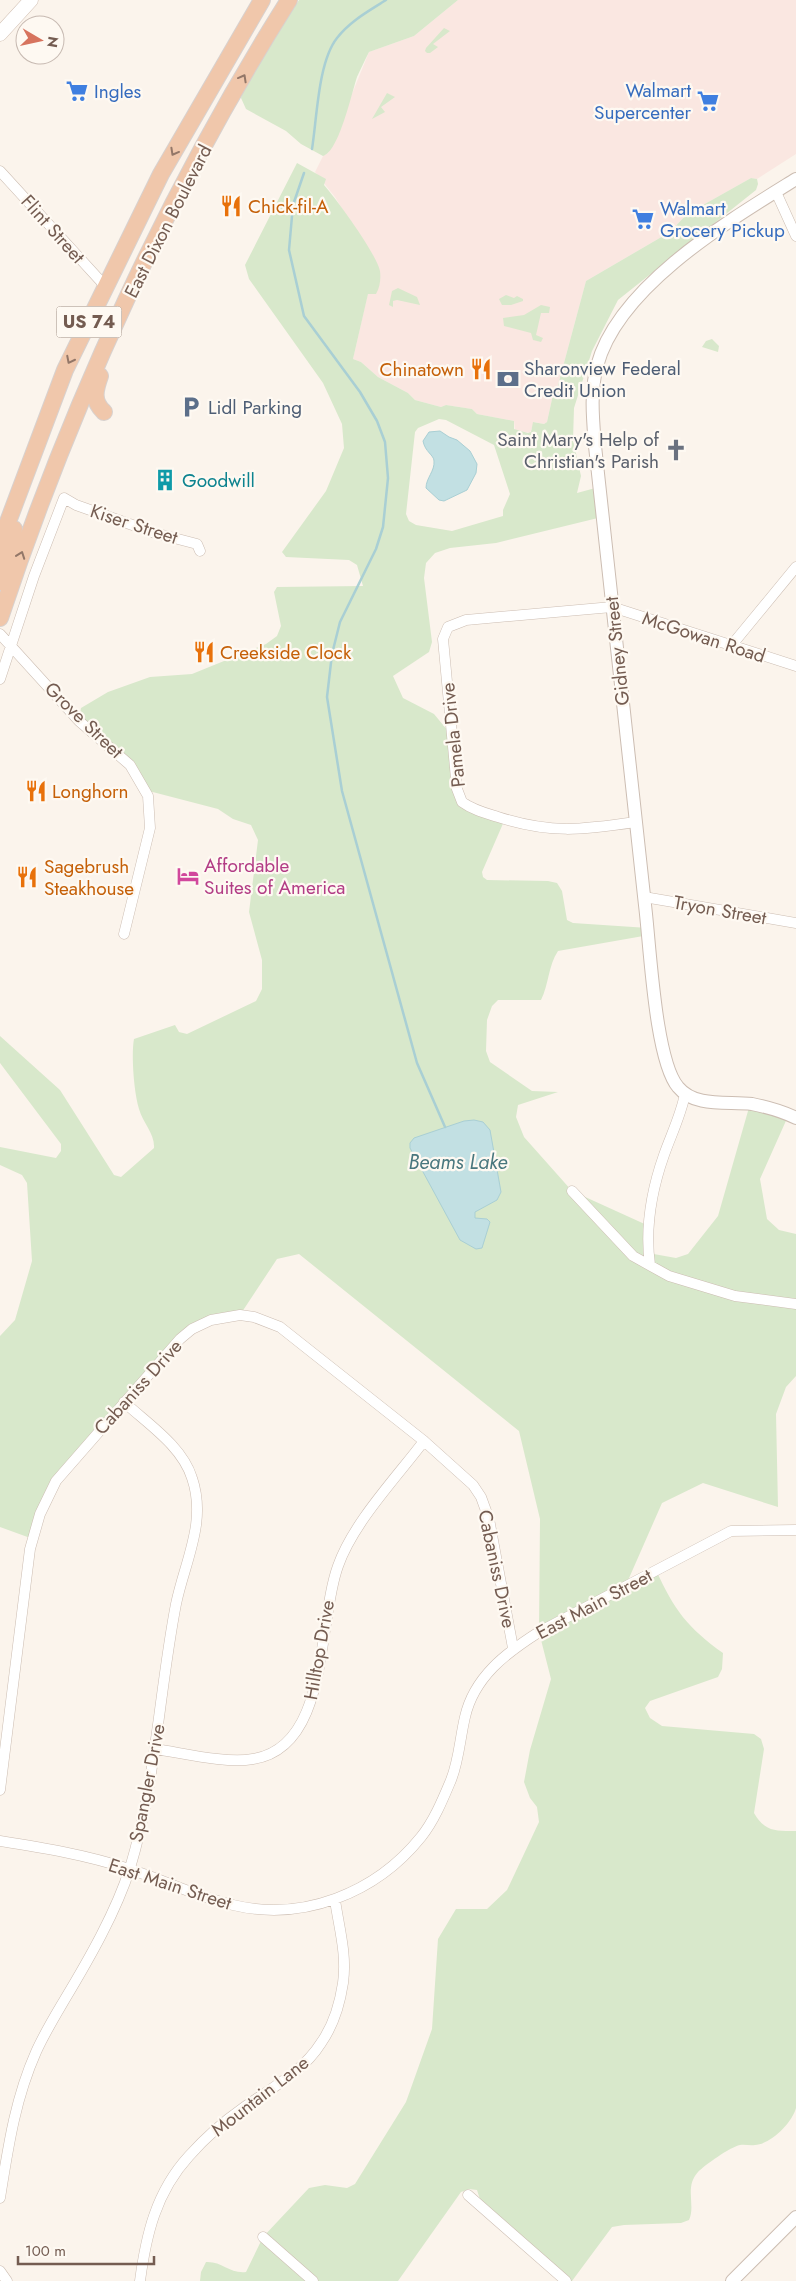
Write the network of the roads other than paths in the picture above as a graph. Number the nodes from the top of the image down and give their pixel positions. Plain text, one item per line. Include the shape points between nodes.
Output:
1 (31, 0) edge
2 (262, 0) edge
3 (289, 0) edge
4 (0, 34) edge
5 (0, 171) edge
6 (796, 179) edge
7 (776, 192) junction
8 (796, 236) edge
9 (106, 287) junction
10 (121, 315) junction
11 (51, 476) junction
12 (22, 480) junction
13 (0, 543) edge
14 (200, 551) dead end
15 (796, 567) edge
16 (0, 582) edge
17 (612, 607) junction
18 (0, 618) edge
19 (0, 634) edge
20 (443, 639) joint
21 (730, 646) junction
22 (10, 647) junction
23 (796, 666) edge
24 (0, 679) edge
25 (636, 822) junction
26 (644, 897) junction
27 (796, 923) edge
28 (124, 934) dead end
29 (685, 1094) junction
30 (796, 1118) edge
31 (572, 1191) dead end
32 (650, 1265) junction
33 (796, 1304) edge
34 (124, 1402) junction
35 (424, 1442) junction
36 (796, 1530) edge
37 (513, 1648) junction
38 (155, 1749) junction
39 (0, 1790) edge
40 (0, 1841) edge
41 (130, 1869) junction
42 (335, 1900) junction
43 (468, 2195) dead end
44 (0, 2198) edge
45 (796, 2217) edge
46 (263, 2236) dead end
47 (0, 2270) edge
48 (7, 2281) edge
49 (140, 2281) edge
50 (313, 2281) edge
51 (566, 2281) edge
52 (732, 2281) edge

1 - 4 main road
2 -> 9 highway, East Dixon Boulevard / US 74 via 161,174
10 -> 3 highway, East Dixon Boulevard / US 74 via 158,235 219,120
5 - 9 street, Flint Street
6 - 7 street, Gidney Street
7 - 8 street
7 - 17 street, Gidney Street via 707,238 648,286 619,321 603,350 594,377 593,419
9 -> 12 highway, East Dixon Boulevard / US 74 via 65,370
10 - 11 highway, East Dixon Boulevard / US 74
10 - 11 highway via 96,389 97,404 104,412 91,416 81,425 56,473
18 -> 11 highway, East Dixon Boulevard / US 74
12 - 13 highway, East Dixon Boulevard / US 74
12 - 16 highway via 20,511
14 - 22 street, Kiser Street via 196,544 155,533 64,498
15 - 21 street
17 - 20 street, McGowan Road via 466,620 450,625
17 - 21 street, McGowan Road
17 - 25 street, Gidney Street
19 - 22 street, Grove Street
20 - 25 street, Pamela Drive via 457,788 462,802 477,811 544,829
21 - 23 street, McGowan Road
22 - 24 street
22 - 28 street, Grove Street via 79,721 130,765 148,796 150,828
25 - 26 street, Gidney Street
26 - 27 street, Tryon Street
26 - 29 street, Gidney Street via 661,1036 668,1068
29 - 30 street via 711,1102 774,1109
29 - 32 street via 656,1182 649,1226
31 - 32 street via 632,1256
32 - 33 street via 669,1276 721,1293
34 - 35 street, Cabaniss Drive via 180,1339 194,1329 225,1316 254,1317 280,1327
34 - 38 street, Spangler Drive via 175,1449 192,1477 198,1506 197,1527 176,1604
34 - 39 street, Cabaniss Drive via 56,1481 35,1530
35 - 37 street, Cabaniss Drive via 473,1485 485,1506
35 - 38 street, Hilltop Drive via 348,1541 329,1596 313,1696 306,1716 291,1739 264,1756 242,1760
36 - 37 street, East Main Street via 731,1531
37 - 42 street, East Main Street via 484,1676 470,1698 454,1772 444,1799 422,1836 362,1888
38 - 41 street, Spangler Drive via 145,1810
40 - 41 street, East Main Street via 73,1853
41 - 42 street, East Main Street via 234,1906 299,1908
41 - 44 street, Spangler Drive via 100,1937 43,2038 26,2076 12,2125
42 - 49 street, Mountain Lane via 343,1944 344,1976 328,2031 304,2064 241,2109 188,2157 155,2211 145,2241
43 - 51 street
45 - 52 street
46 - 50 street
47 - 48 street

